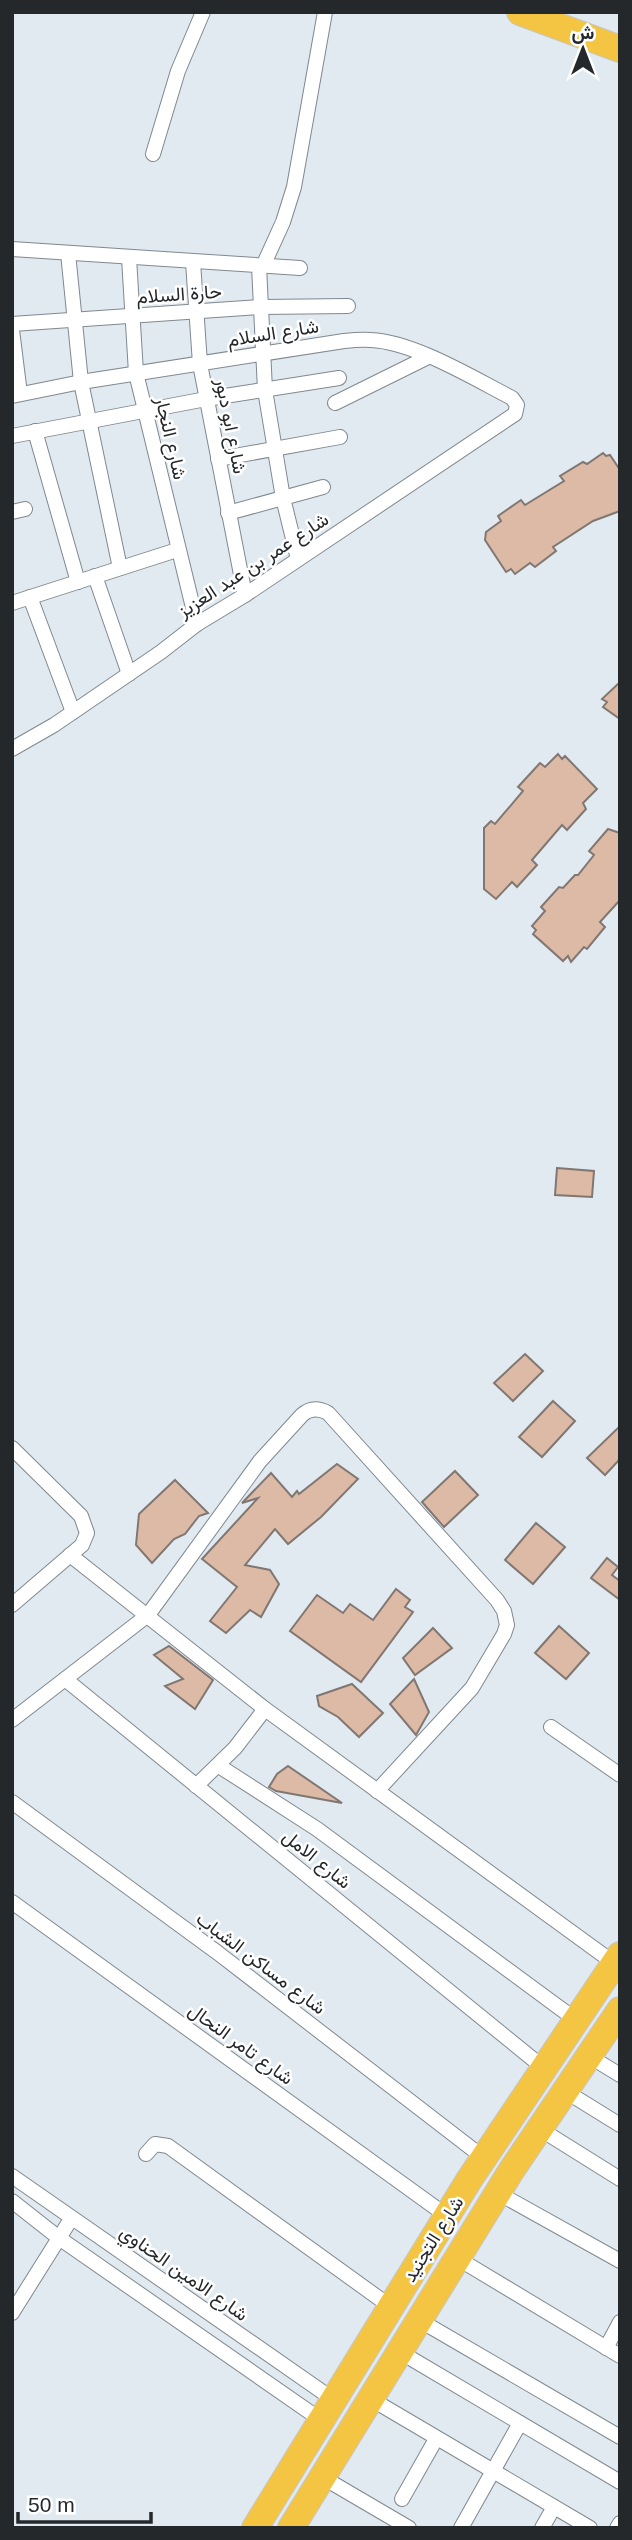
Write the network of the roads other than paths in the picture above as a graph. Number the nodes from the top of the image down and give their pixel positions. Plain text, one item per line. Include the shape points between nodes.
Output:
1 (202, 12) edge
2 (325, 12) edge
3 (520, 12) edge
4 (620, 50) edge
5 (153, 154) dead end
6 (12, 249) edge
7 (68, 253) junction
8 (129, 258) junction
9 (193, 262) junction
10 (261, 266) junction
11 (300, 268) dead end
12 (348, 306) dead end
13 (261, 307) junction
14 (195, 313) junction
15 (131, 317) junction
16 (75, 321) junction
17 (12, 324) edge
18 (12, 330) edge
19 (263, 354) junction
20 (428, 356) junction
21 (14, 361) edge
22 (200, 364) junction
23 (136, 373) junction
24 (339, 377) dead end
25 (81, 382) junction
26 (265, 390) junction
27 (16, 395) edge
28 (206, 400) junction
29 (335, 403) dead end
30 (144, 412) junction
31 (515, 414) joint
32 (89, 422) junction
33 (35, 431) junction
34 (12, 436) edge
35 (340, 437) dead end
36 (274, 449) junction
37 (218, 459) junction
38 (323, 486) dead end
39 (283, 498) junction
40 (228, 513) junction
41 (177, 550) junction
42 (298, 559) junction
43 (120, 568) junction
44 (96, 576) junction
45 (78, 582) junction
46 (245, 595) junction
47 (30, 597) junction
48 (12, 603) edge
49 (197, 624) junction
50 (129, 674) junction
51 (73, 712) junction
52 (13, 747) edge
53 (12, 1448) edge
54 (70, 1555) junction
55 (14, 1600) edge
56 (148, 1615) junction
57 (65, 1679) junction
58 (265, 1709) junction
59 (12, 1720) edge
60 (551, 1727) dead end
61 (219, 1766) junction
62 (620, 1775) edge
63 (196, 1786) junction
64 (377, 1791) junction
65 (12, 1802) edge
66 (12, 1902) edge
67 (617, 1959) edge
68 (620, 2010) edge
69 (576, 2020) junction
70 (589, 2056) junction
71 (545, 2069) junction
72 (620, 2075) edge
73 (565, 2091) junction
74 (620, 2125) edge
75 (540, 2129) junction
76 (146, 2154) dead end
77 (484, 2158) junction
78 (12, 2176) edge
79 (620, 2179) edge
80 (498, 2193) junction
81 (12, 2200) edge
82 (447, 2216) junction
83 (71, 2219) junction
84 (59, 2238) junction
85 (457, 2258) junction
86 (620, 2261) edge
87 (156, 2277) junction
88 (144, 2297) junction
89 (391, 2307) junction
90 (12, 2313) edge
91 (419, 2320) junction
92 (620, 2322) edge
93 (606, 2348) junction
94 (400, 2352) junction
95 (620, 2356) edge
96 (371, 2399) junction
97 (327, 2410) junction
98 (520, 2423) junction
99 (620, 2437) edge
100 (436, 2439) junction
101 (493, 2471) junction
102 (322, 2477) junction
103 (620, 2482) edge
104 (402, 2499) dead end
105 (554, 2507) junction
106 (620, 2523) edge
107 (296, 2526) edge
108 (255, 2528) edge
109 (408, 2528) edge
110 (461, 2528) edge
111 (542, 2528) edge
112 (590, 2528) edge
113 (617, 2528) edge

1 - 5 street
2 - 10 street via 293,187
3 - 4 highway
6 - 7 street
7 - 8 street
7 - 16 street
8 - 9 street
8 - 15 street, شارع النجار
9 - 10 street
9 - 14 street, شارع ابو دبور
10 - 11 street
10 - 13 street
12 - 13 street, حارة السلام
13 - 14 street, حارة السلام
13 - 19 street
14 - 15 street, حارة السلام
14 - 22 street, شارع ابو دبور
15 - 16 street, حارة السلام
15 - 23 street, شارع النجار
16 - 17 street, حارة السلام
16 - 25 street
18 - 21 street
19 - 20 street, شارع السلام via 372,340
19 - 22 street, شارع السلام
19 - 26 street
20 - 29 street
20 - 31 street, شارع السلام via 512,398 517,405
21 - 27 street
22 - 23 street, شارع السلام
22 - 28 street, شارع ابو دبور
23 - 25 street, شارع السلام
23 - 30 street, شارع النجار
24 - 26 street
25 - 27 street, شارع السلام
25 - 32 street
26 - 28 street
26 - 36 street
28 - 30 street
28 - 37 street, شارع ابو دبور
30 - 32 street
30 - 41 street, شارع النجار
31 - 42 street, شارع عمر بن عبد العزيز
32 - 33 street
32 - 43 street
33 - 34 street
33 - 45 street
35 - 36 street
36 - 37 street
36 - 39 street
37 - 40 street, شارع ابو دبور
38 - 39 street
39 - 40 street
39 - 42 street
40 - 46 street, شارع ابو دبور
41 - 43 street
41 - 49 street, شارع النجار
42 - 46 street, شارع عمر بن عبد العزيز
43 - 44 street
44 - 45 street
44 - 50 street
45 - 47 street
46 - 49 street, شارع عمر بن عبد العزيز
47 - 48 street
47 - 51 street
49 - 50 street, شارع عمر بن عبد العزيز
50 - 51 street, شارع عمر بن عبد العزيز
51 - 52 street, شارع عمر بن عبد العزيز
53 - 54 street via 85,1521 82,1545
54 - 55 street
54 - 56 street
56 - 57 street
56 - 58 street
56 - 64 street via 281,1436 307,1411 328,1413 497,1600 507,1617 504,1634 472,1688
57 - 59 street
57 - 63 street, شارع الامل
58 - 61 street
58 - 64 street
60 - 62 street
61 - 63 street
61 - 69 street via 317,1829
63 - 71 street, شارع الامل
64 - 67 street
65 - 77 street, شارع مساكن الشباب
66 - 82 street, شارع تامر النحال
67 - 69 highway, شارع التجنيد
68 - 70 highway, شارع التجنيد
69 - 71 highway, شارع التجنيد
70 - 72 street
70 - 73 highway, شارع التجنيد
71 - 77 highway, شارع التجنيد
73 - 74 street
73 - 75 highway, شارع التجنيد
75 - 79 street
75 - 80 highway, شارع التجنيد
76 - 89 street via 155,2144 168,2146
77 - 82 highway, شارع التجنيد
78 - 83 street, شارع الامين الحناوي
80 - 85 highway, شارع التجنيد
80 - 86 street
81 - 84 street
82 - 89 highway, شارع التجنيد
83 - 84 street
83 - 87 street, شارع الامين الحناوي
84 - 88 street
84 - 90 street
85 - 91 highway, شارع التجنيد
85 - 93 street
87 - 88 street
87 - 97 street, شارع الامين الحناوي
88 - 97 street
89 - 97 highway, شارع التجنيد
91 - 94 highway, شارع التجنيد
91 - 99 street
92 - 93 street
93 - 95 street
94 - 96 highway, شارع التجنيد
94 - 98 street
96 - 100 street
96 - 102 highway, شارع التجنيد
97 - 108 highway, شارع التجنيد
98 - 101 street
98 - 103 street
100 - 101 street
100 - 104 street
101 - 105 street
101 - 110 street
102 - 107 highway, شارع التجنيد
102 - 109 street
105 - 111 street
105 - 112 street
106 - 113 street

